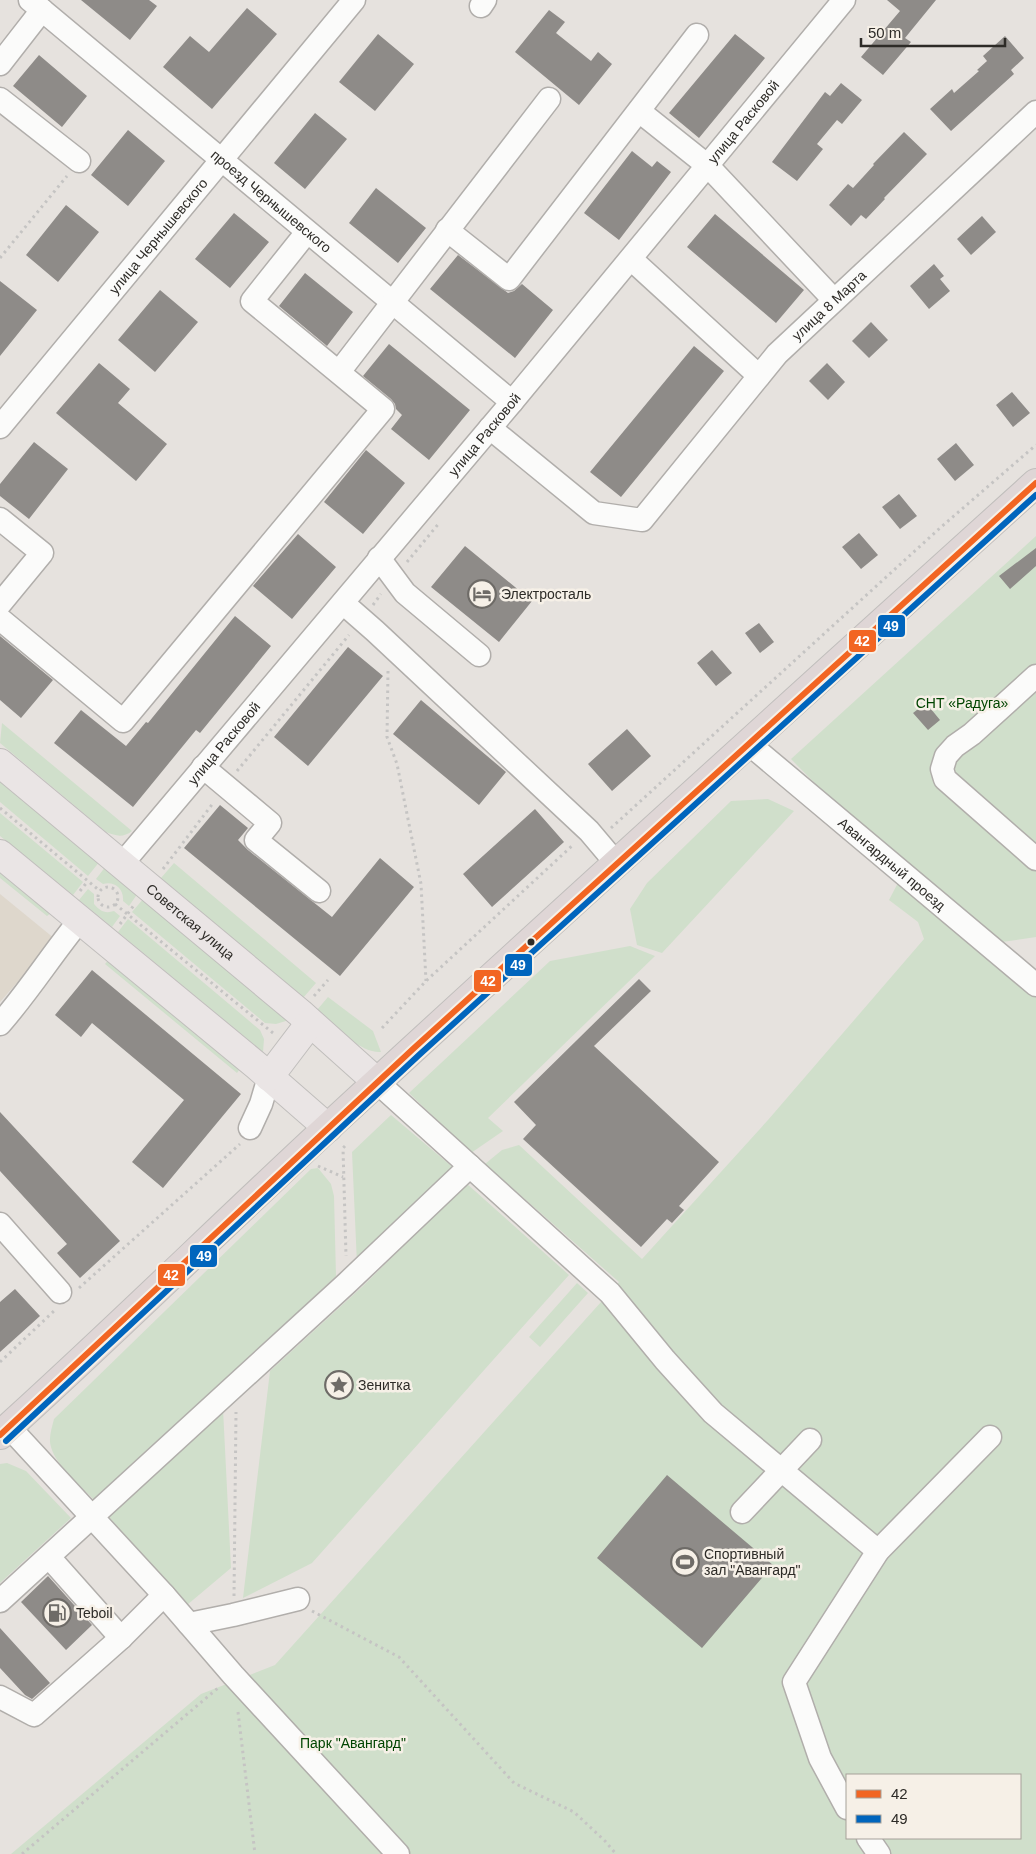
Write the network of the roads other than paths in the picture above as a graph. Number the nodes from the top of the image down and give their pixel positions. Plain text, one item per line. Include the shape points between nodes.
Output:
1 (354, 0) edge
2 (844, 0) edge
3 (36, 5) edge
4 (697, 35) dead end
5 (0, 64) edge
6 (0, 99) edge
7 (549, 99) dead end
8 (640, 111) junction
9 (1036, 112) edge
10 (222, 160) junction
11 (79, 161) road end
12 (708, 166) junction
13 (447, 230) junction
14 (307, 232) junction
15 (631, 259) junction
16 (834, 300) junction
17 (392, 304) junction
18 (339, 372) junction
19 (760, 376) junction
20 (512, 402) junction
21 (0, 427) edge
22 (490, 428) junction
23 (1036, 483) edge
24 (0, 519) edge
25 (379, 558) junction
26 (342, 603) junction
27 (0, 604) edge
28 (0, 619) edge
29 (478, 655) dead end
30 (1036, 676) edge
31 (748, 743) junction
32 (0, 763) edge
33 (203, 767) junction
34 (0, 854) edge
35 (1036, 859) edge
36 (616, 863) junction
37 (122, 864) junction
38 (319, 891) dead end
39 (80, 920) junction
40 (1036, 985) edge
41 (310, 1022) junction
42 (0, 1024) edge
43 (269, 1077) junction
44 (378, 1082) junction
45 (247, 1134) road end
46 (335, 1138) junction
47 (470, 1166) junction
48 (0, 1224) edge
49 (64, 1297) road end
50 (5, 1431) edge
51 (990, 1437) dead end
52 (810, 1440) dead end
53 (782, 1471) junction
54 (742, 1512) dead end
55 (91, 1517) junction
56 (878, 1552) junction
57 (49, 1557) junction
58 (164, 1595) junction
59 (0, 1602) edge
60 (305, 1605) road end
61 (189, 1624) junction
62 (121, 1638) junction
63 (0, 1696) edge
64 (846, 1806) edge
65 (869, 1839) edge
66 (398, 1854) edge
67 (879, 1854) edge

1 - 10 street, улица Чернышевского
2 - 12 street, улица Расковой
3 - 5 street
3 - 10 street, проезд Чернышевского
4 - 8 street
6 - 11 street
7 - 13 street
8 - 12 street
8 - 13 street via 508,279
9 - 16 street, улица 8 Марта
10 - 14 street, проезд Чернышевского
10 - 21 street, улица Чернышевского
12 - 15 street, улица Расковой
12 - 16 street
13 - 17 street
14 - 17 street, проезд Чернышевского
14 - 18 street via 252,301
15 - 19 street
15 - 20 street, улица Расковой
16 - 19 street, улица 8 Марта via 777,354
17 - 18 street
17 - 20 street, проезд Чернышевского
18 - 28 street via 383,409 123,721
19 - 22 street, улица 8 Марта via 642,520 594,513
20 - 22 street, улица Расковой
22 - 25 street, улица Расковой
23 - 31 highway
24 - 27 street via 42,553
25 - 26 street, улица Расковой
25 - 29 street via 405,593
26 - 33 street, улица Расковой
26 - 36 street via 593,836
30 - 35 street via 955,746 946,756 942,769 945,779
31 - 36 highway
31 - 40 street, Авангардный проезд
32 - 37 main road, Советская улица
33 - 37 street, улица Расковой
33 - 38 street via 270,824 256,840
34 - 39 main road
36 - 44 highway
37 - 41 main road, Советская улица
39 - 42 street
39 - 43 main road
41 - 43 main road
41 - 44 main road, Советская улица
43 - 45 street
43 - 46 main road
44 - 46 highway
44 - 47 street
46 - 50 highway via 100,1343
47 - 53 street via 610,1293 713,1413
47 - 55 street
48 - 49 street
50 - 55 street
51 - 56 street
52 - 53 street
53 - 54 street
53 - 56 street
55 - 57 street
55 - 58 street
56 - 64 street via 794,1682 820,1758
57 - 59 street
57 - 62 street
58 - 61 street
58 - 62 street
60 - 61 street
61 - 66 street via 228,1679
62 - 63 street via 34,1715
65 - 67 street

